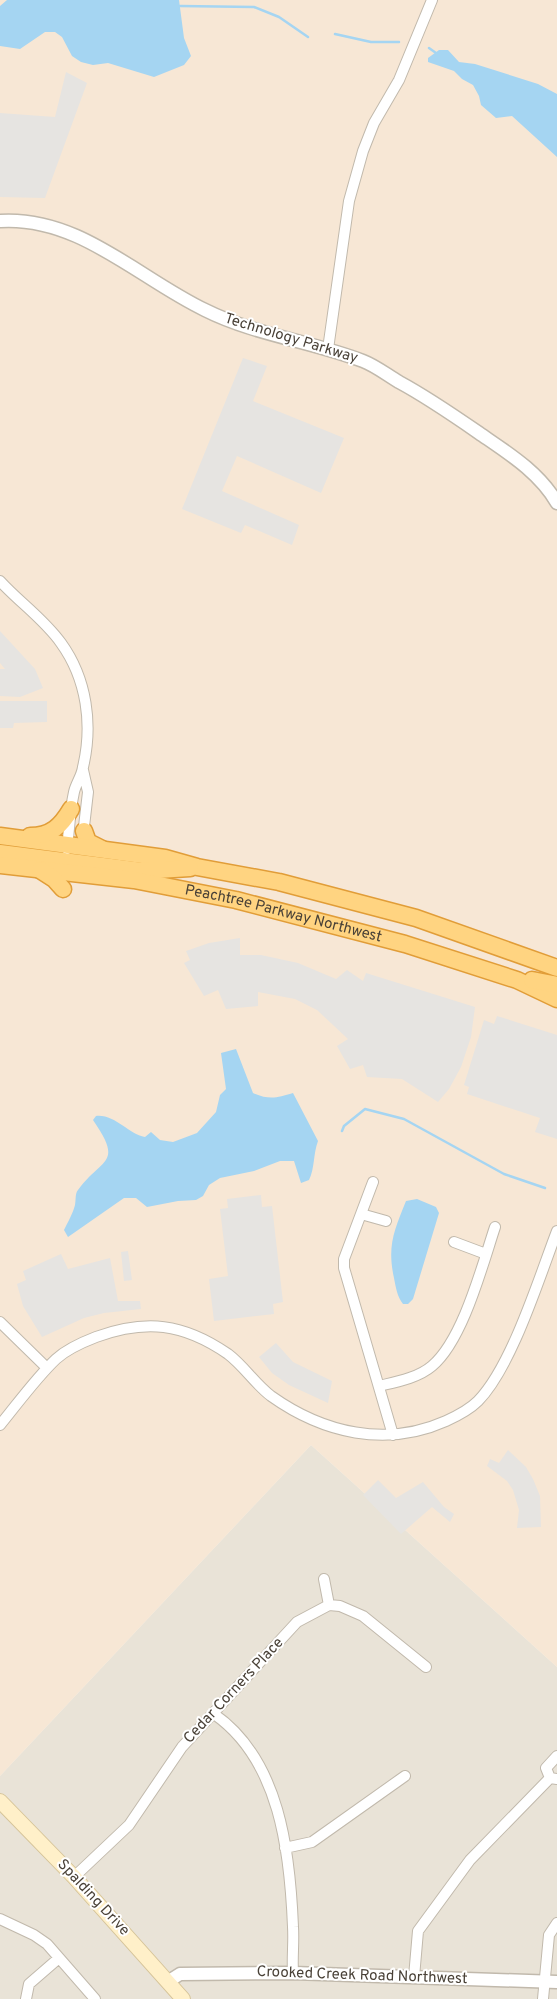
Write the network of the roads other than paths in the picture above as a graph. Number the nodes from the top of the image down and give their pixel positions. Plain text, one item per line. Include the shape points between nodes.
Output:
1 (432, 0) edge
2 (0, 220) edge
3 (328, 349) junction
4 (557, 503) edge
5 (0, 581) edge
6 (83, 770) junction
7 (71, 809) junction
8 (84, 831) junction
9 (4, 836) edge
10 (102, 849) junction
11 (0, 853) edge
12 (73, 860) junction
13 (0, 865) edge
14 (197, 867) junction
15 (38, 870) junction
16 (63, 889) dead end
17 (557, 968) edge
18 (517, 980) junction
19 (557, 985) edge
20 (557, 999) edge
21 (373, 1182) dead end
22 (361, 1214) junction
23 (386, 1222) dead end
24 (495, 1227) dead end
25 (557, 1231) edge
26 (454, 1242) dead end
27 (486, 1254) junction
28 (0, 1322) edge
29 (47, 1368) junction
30 (379, 1386) junction
31 (0, 1425) edge
32 (393, 1435) junction
33 (324, 1579) dead end
34 (329, 1605) junction
35 (426, 1667) dead end
36 (214, 1714) junction
37 (557, 1756) edge
38 (405, 1776) dead end
39 (553, 1778) edge
40 (0, 1801) edge
41 (285, 1848) junction
42 (74, 1877) junction
43 (0, 1919) edge
44 (557, 1923) edge
45 (59, 1958) junction
46 (293, 1972) junction
47 (414, 1977) junction
48 (169, 1981) junction
49 (544, 1982) junction
50 (557, 1982) edge
51 (26, 1999) edge
52 (95, 1999) edge
53 (183, 1999) edge
54 (543, 1999) edge

1 - 3 street via 402,72 374,123 363,151 349,202
2 - 3 street, Technology Parkway via 40,224 77,236 214,314 270,335
3 - 4 street, Technology Parkway via 365,362 435,403 523,463
5 - 6 street via 51,630 75,668 88,712
6 - 7 street via 76,781
6 - 8 street via 88,792
7 - 9 highway via 59,827 50,833
7 - 12 street
8 - 10 highway via 88,842
8 - 12 street
9 - 12 highway, Peachtree Parkway Northwest
10 - 12 highway, Peachtree Parkway Northwest
10 - 14 highway, Peachtree Parkway Northwest via 165,858
11 - 12 highway
12 - 14 highway via 149,871
12 - 15 highway, Peachtree Parkway Northwest
12 - 18 highway, Peachtree Parkway Northwest via 134,880 236,900 405,944
13 - 15 highway, Peachtree Parkway Northwest
14 - 17 highway, Peachtree Parkway Northwest via 279,882 416,918
15 - 16 highway
18 - 19 highway
18 - 20 highway, Peachtree Parkway Northwest
21 - 22 street
22 - 23 street
22 - 30 street via 344,1259 344,1268
24 - 27 street
25 - 32 street via 515,1338 497,1376 478,1402 434,1426 414,1433
26 - 27 street
27 - 30 street via 467,1309 450,1344 432,1366 408,1378
28 - 29 street
29 - 31 street
29 - 32 street via 74,1347 111,1331 132,1326 170,1328 196,1336 228,1354 270,1396 308,1416 360,1434
30 - 32 street
33 - 34 street
34 - 35 street via 363,1616
34 - 36 street, Cedar Corners Place via 297,1622
36 - 41 street via 246,1742 264,1771
36 - 42 street, Cedar Corners Place via 182,1747 129,1825
37 - 39 street via 546,1768
38 - 41 street via 312,1842
39 - 47 street via 470,1860 418,1931
40 - 42 main road, Spalding Drive
41 - 46 street via 294,1928
42 - 48 main road, Spalding Drive
43 - 45 street via 34,1935
44 - 49 street via 549,1935
45 - 51 street via 29,1984
45 - 52 street
46 - 47 street, Crooked Creek Road Northwest
46 - 48 street, Crooked Creek Road Northwest via 180,1974
47 - 49 street, Crooked Creek Road Northwest
48 - 53 main road, Spalding Drive
49 - 50 street, Crooked Creek Road Northwest
49 - 54 street

